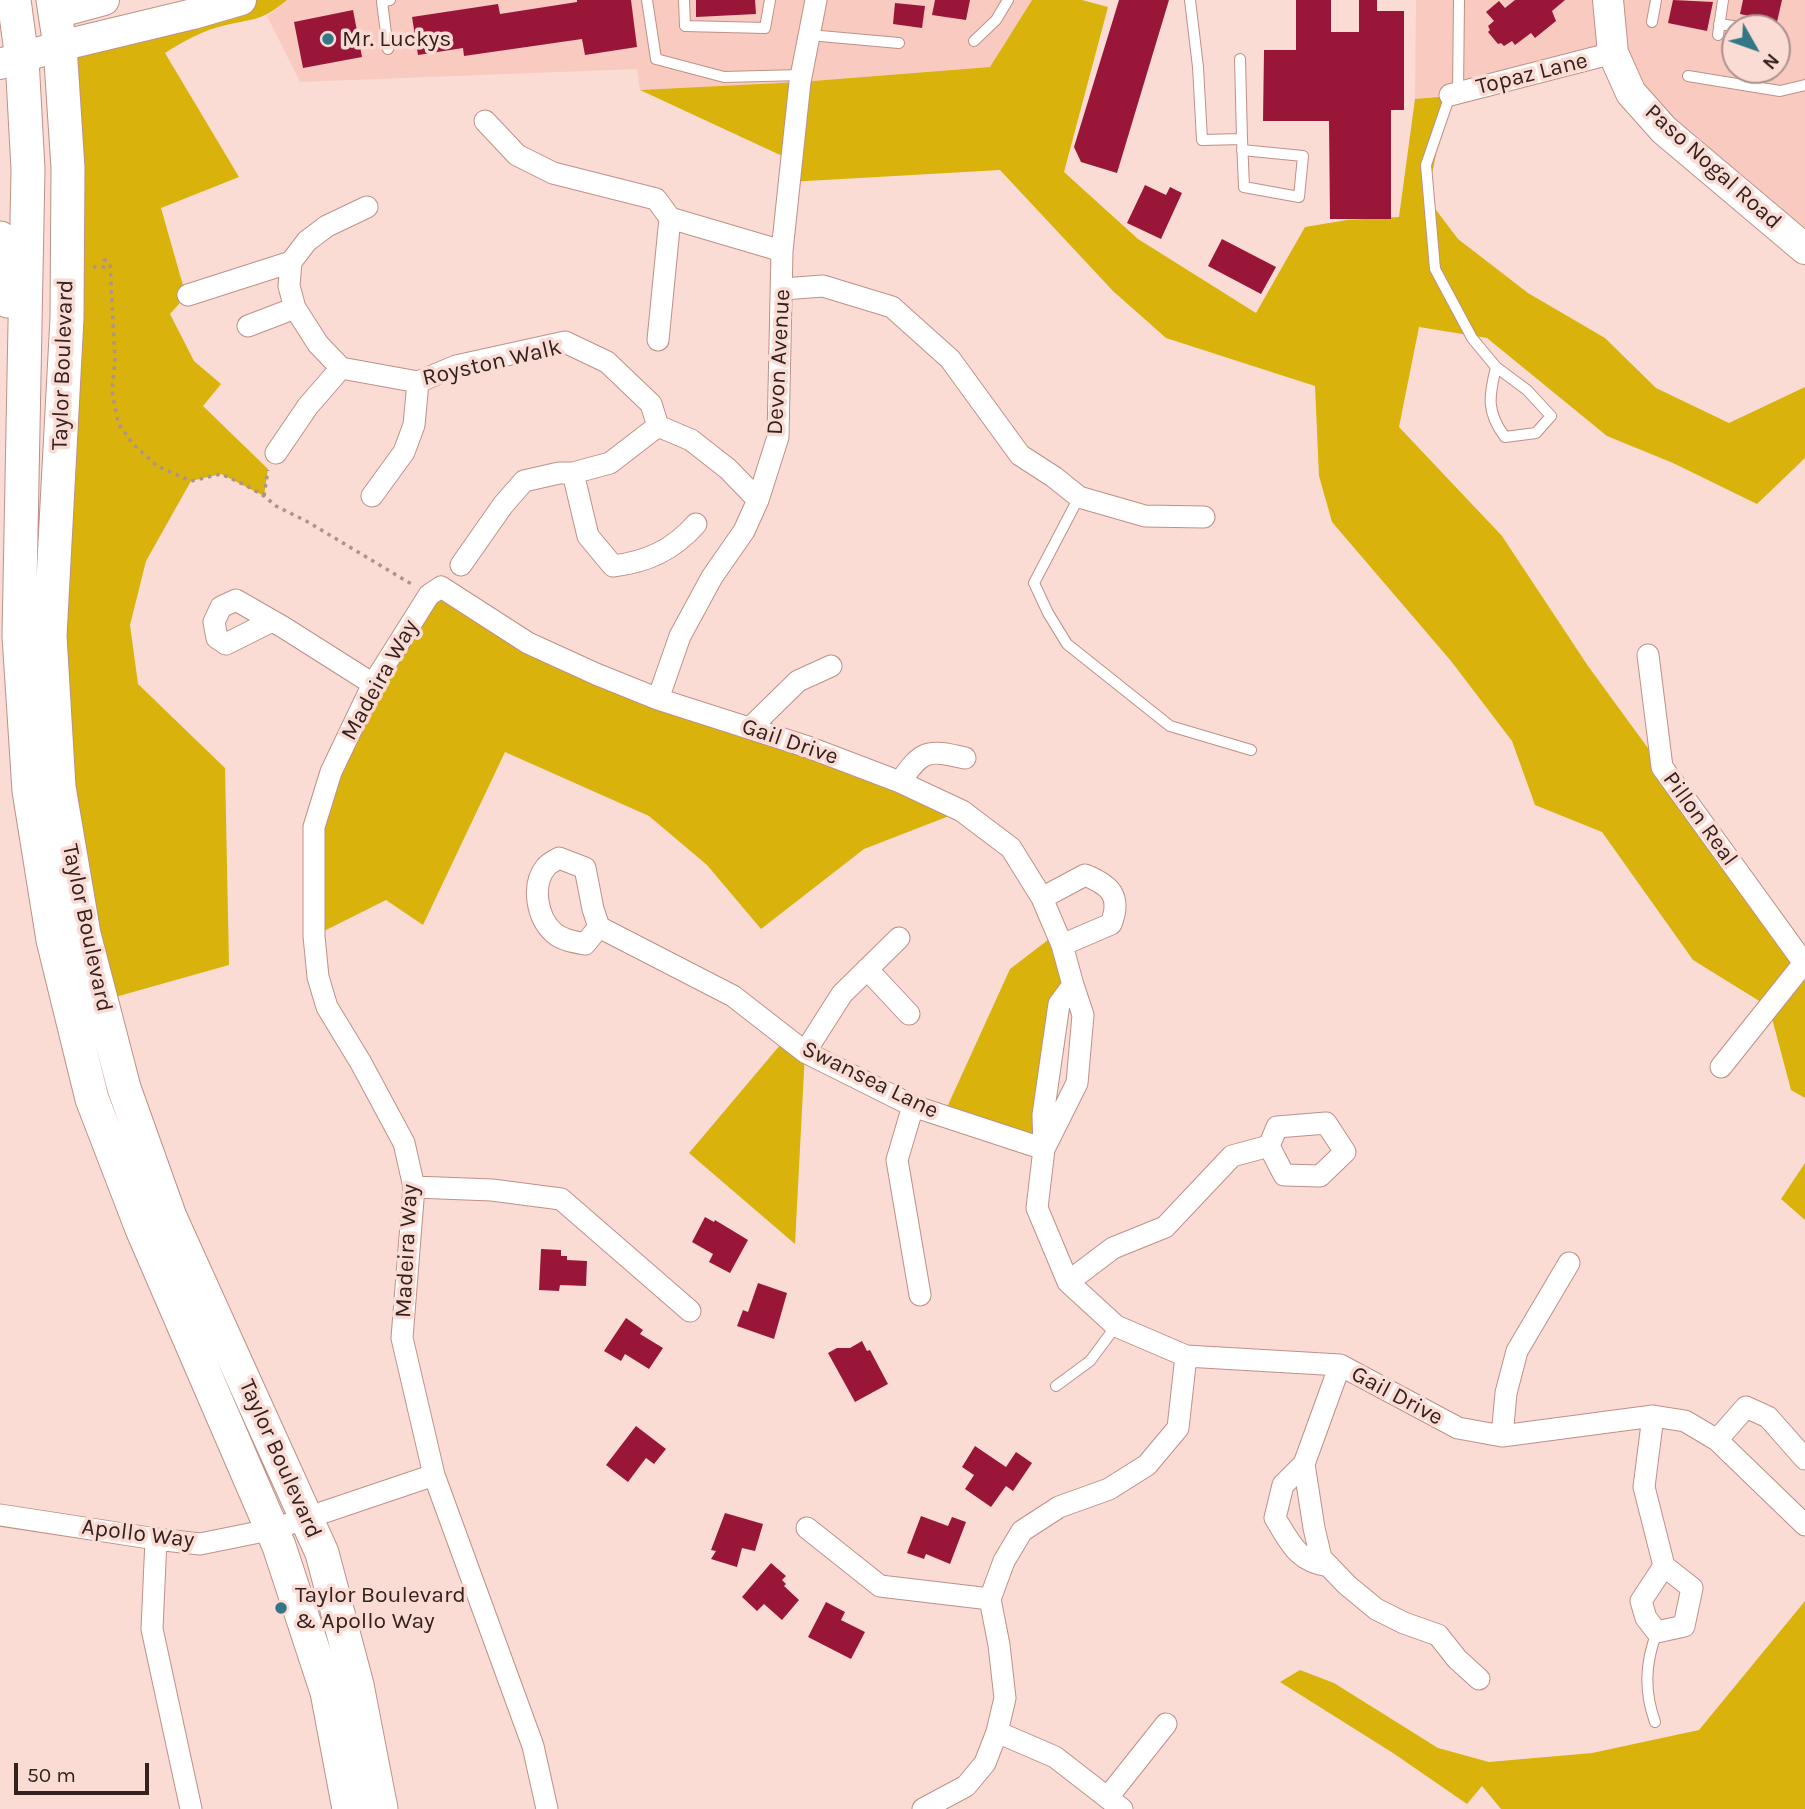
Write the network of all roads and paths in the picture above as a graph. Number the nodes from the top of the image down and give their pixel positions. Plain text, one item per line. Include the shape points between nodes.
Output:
1 (104, 0) edge
2 (241, 0) edge
3 (390, 0) edge
4 (647, 0) edge
5 (684, 0) edge
6 (770, 0) edge
7 (816, 0) edge
8 (1008, 0) edge
9 (1190, 0) edge
10 (1459, 0) edge
11 (1608, 0) edge
12 (1656, 0) edge
13 (54, 7) edge
14 (10, 17) edge
15 (1652, 22) dead end
16 (809, 34) junction
17 (974, 41) dead end
18 (899, 43) dead end
19 (60, 46) junction
20 (388, 49) dead end
21 (1613, 54) junction
22 (1240, 60) dead end
23 (11, 62) edge
24 (801, 75) junction
25 (1688, 76) dead end
26 (1805, 85) edge
27 (1454, 94) junction
28 (485, 121) dead end
29 (1242, 144) junction
30 (367, 207) dead end
31 (670, 218) junction
32 (0, 238) edge
33 (1805, 249) edge
34 (782, 251) junction
35 (104, 259) dead end
36 (291, 262) junction
37 (783, 289) junction
38 (188, 295) dead end
39 (295, 309) junction
40 (248, 326) dead end
41 (657, 340) dead end
42 (1496, 367) junction
43 (341, 368) junction
44 (418, 382) junction
45 (23, 414) junction
46 (658, 426) junction
47 (276, 453) joint
48 (573, 473) junction
49 (264, 496) junction
50 (372, 496) dead end
51 (1079, 497) junction
52 (758, 500) junction
53 (1204, 517) dead end
54 (696, 524) dead end
55 (461, 565) dead end
56 (429, 595) junction
57 (270, 622) dead end
58 (1648, 656) dead end
59 (831, 666) dead end
60 (373, 684) junction
61 (658, 699) junction
62 (750, 728) junction
63 (1251, 750) dead end
64 (965, 758) dead end
65 (900, 782) junction
66 (1042, 898) junction
67 (600, 926) dead end
68 (899, 938) dead end
69 (1062, 945) junction
70 (1805, 963) edge
71 (867, 970) junction
72 (1073, 985) junction
73 (909, 1014) dead end
74 (805, 1052) junction
75 (1721, 1067) dead end
76 (913, 1106) junction
77 (1269, 1146) dead end
78 (1044, 1149) junction
79 (414, 1187) junction
80 (1569, 1263) dead end
81 (1068, 1282) junction
82 (920, 1296) dead end
83 (690, 1311) dead end
84 (1116, 1326) junction
85 (1186, 1356) junction
86 (1340, 1365) junction
87 (1056, 1386) dead end
88 (1653, 1416) junction
89 (1502, 1436) junction
90 (1717, 1440) junction
91 (1805, 1459) edge
92 (1304, 1464) junction
93 (434, 1475) junction
94 (0, 1515) edge
95 (306, 1518) junction
96 (1805, 1525) edge
97 (807, 1528) dead end
98 (274, 1530) junction
99 (156, 1539) junction
100 (1329, 1566) junction
101 (1664, 1566) junction
102 (990, 1600) junction
103 (1657, 1632) junction
104 (1479, 1679) dead end
105 (1655, 1722) dead end
106 (1166, 1724) dead end
107 (997, 1732) junction
108 (1115, 1803) edge
109 (191, 1809) edge
110 (349, 1809) edge
111 (381, 1809) edge
112 (547, 1809) edge
113 (923, 1809) edge

1 - 13 street
2 - 19 street
3 - 20 lane via 382,2
4 - 24 lane via 656,59 724,77
5 - 6 lane via 685,26 765,28
7 - 16 street, Devon Avenue
8 - 17 lane via 996,20
9 - 29 lane via 1202,140
10 - 27 lane
11 - 21 street, Paso Nogal Road
12 - 15 lane
13 - 14 main road
13 - 19 main road, Taylor Boulevard
14 - 23 main road, Taylor Boulevard
16 - 18 lane
16 - 24 street, Devon Avenue
19 - 23 street
19 - 95 main road, Taylor Boulevard via 68,168 67,318 50,636 60,788 84,934 124,1088 170,1217
21 - 27 street, Topaz Lane
21 - 33 street, Paso Nogal Road via 1631,93 1664,130
22 - 29 lane
23 - 45 main road, Taylor Boulevard via 28,169
24 - 34 street, Devon Avenue
25 - 26 lane via 1780,91
27 - 42 lane via 1426,165 1435,269 1472,338
28 - 31 street via 517,155 553,173 656,199
29 - 29 lane via 1303,156 1299,197 1244,187
30 - 36 street via 327,226 307,241
31 - 34 street
31 - 41 street
32 - 45 main road
34 - 37 street, Devon Avenue
35 - 49 path via 110,264 112,391 118,422 157,466 191,481 221,474
36 - 38 street
36 - 39 street via 289,286
37 - 51 street via 823,286 891,307 950,359 1020,455
37 - 52 street, Devon Avenue via 778,437
39 - 40 street
39 - 43 street
42 - 42 lane via 1551,416 1536,433 1505,438 1497,427 1489,397
43 - 44 street, Royston Walk
43 - 47 street
44 - 46 street, Royston Walk via 456,366 565,342 607,362 651,404
44 - 50 street via 414,425 404,452
45 - 98 main road, Taylor Boulevard via 19,636 29,791 53,940 97,1112 142,1229
46 - 48 street via 610,463
46 - 52 street via 691,440
47 - 49 path
48 - 54 street via 588,536 613,566 637,564 679,543
48 - 55 street via 524,481
49 - 56 path
51 - 53 street via 1145,516
51 - 63 lane via 1034,583 1067,644 1170,726
52 - 61 street, Devon Avenue via 680,636
56 - 60 street, Madeira Way
56 - 61 street, Gail Drive via 441,587 528,643
57 - 60 street
58 - 70 street, Pillon Real via 1662,766
59 - 62 street via 798,681
60 - 79 street, Madeira Way via 331,772 314,827 314,936 327,1007 404,1143
61 - 62 street, Gail Drive
62 - 65 street, Gail Drive
64 - 65 street via 937,751 916,759
65 - 66 street, Gail Drive via 962,811 1011,848
66 - 69 street, Gail Drive
66 - 69 street via 1085,875 1104,882 1112,892 1116,912 1111,924
67 - 74 street, Swansea Lane via 733,996
68 - 71 street
69 - 72 street, Gail Drive
70 - 75 street, Pillon Real
71 - 73 street
71 - 74 street via 842,994
72 - 78 street, Gail Drive via 1059,1004 1043,1115
72 - 78 street, Gail Drive via 1083,1016 1077,1083
74 - 76 street, Swansea Lane
76 - 78 street, Swansea Lane
76 - 82 street via 897,1160
77 - 81 street via 1232,1156 1165,1227 1113,1248
78 - 81 street, Gail Drive via 1037,1208
79 - 83 street via 561,1199
79 - 93 street, Madeira Way via 402,1338
80 - 89 street via 1517,1351 1506,1393
81 - 84 street, Gail Drive
84 - 85 street, Gail Drive
84 - 87 lane via 1090,1361
85 - 86 street, Gail Drive
85 - 102 street via 1178,1428 1147,1465 1109,1489 1059,1507 1022,1531 1004,1561
86 - 89 street, Gail Drive via 1458,1428
86 - 92 street
88 - 89 street, Gail Drive
88 - 90 street, Gail Drive via 1685,1421
88 - 101 street via 1644,1487
90 - 91 street via 1746,1407 1768,1417
90 - 96 street, Gail Drive
92 - 100 street via 1321,1558
92 - 100 street via 1283,1485 1275,1518 1296,1553
93 - 95 street, Apollo Way
93 - 112 street, Madeira Way via 533,1746
94 - 99 street, Apollo Way
95 - 98 street, Apollo Way
95 - 111 main road, Taylor Boulevard via 322,1553 357,1685
97 - 102 street via 880,1586
98 - 99 street, Apollo Way via 200,1544
98 - 110 main road, Taylor Boulevard via 327,1692
99 - 109 street via 152,1629
100 - 104 street via 1376,1609 1438,1635
101 - 103 street via 1641,1601
101 - 103 street via 1692,1588 1684,1626
102 - 107 street via 1005,1698
103 - 105 lane via 1646,1684
106 - 108 street
107 - 108 street via 1055,1758
107 - 113 street via 985,1763 965,1786

